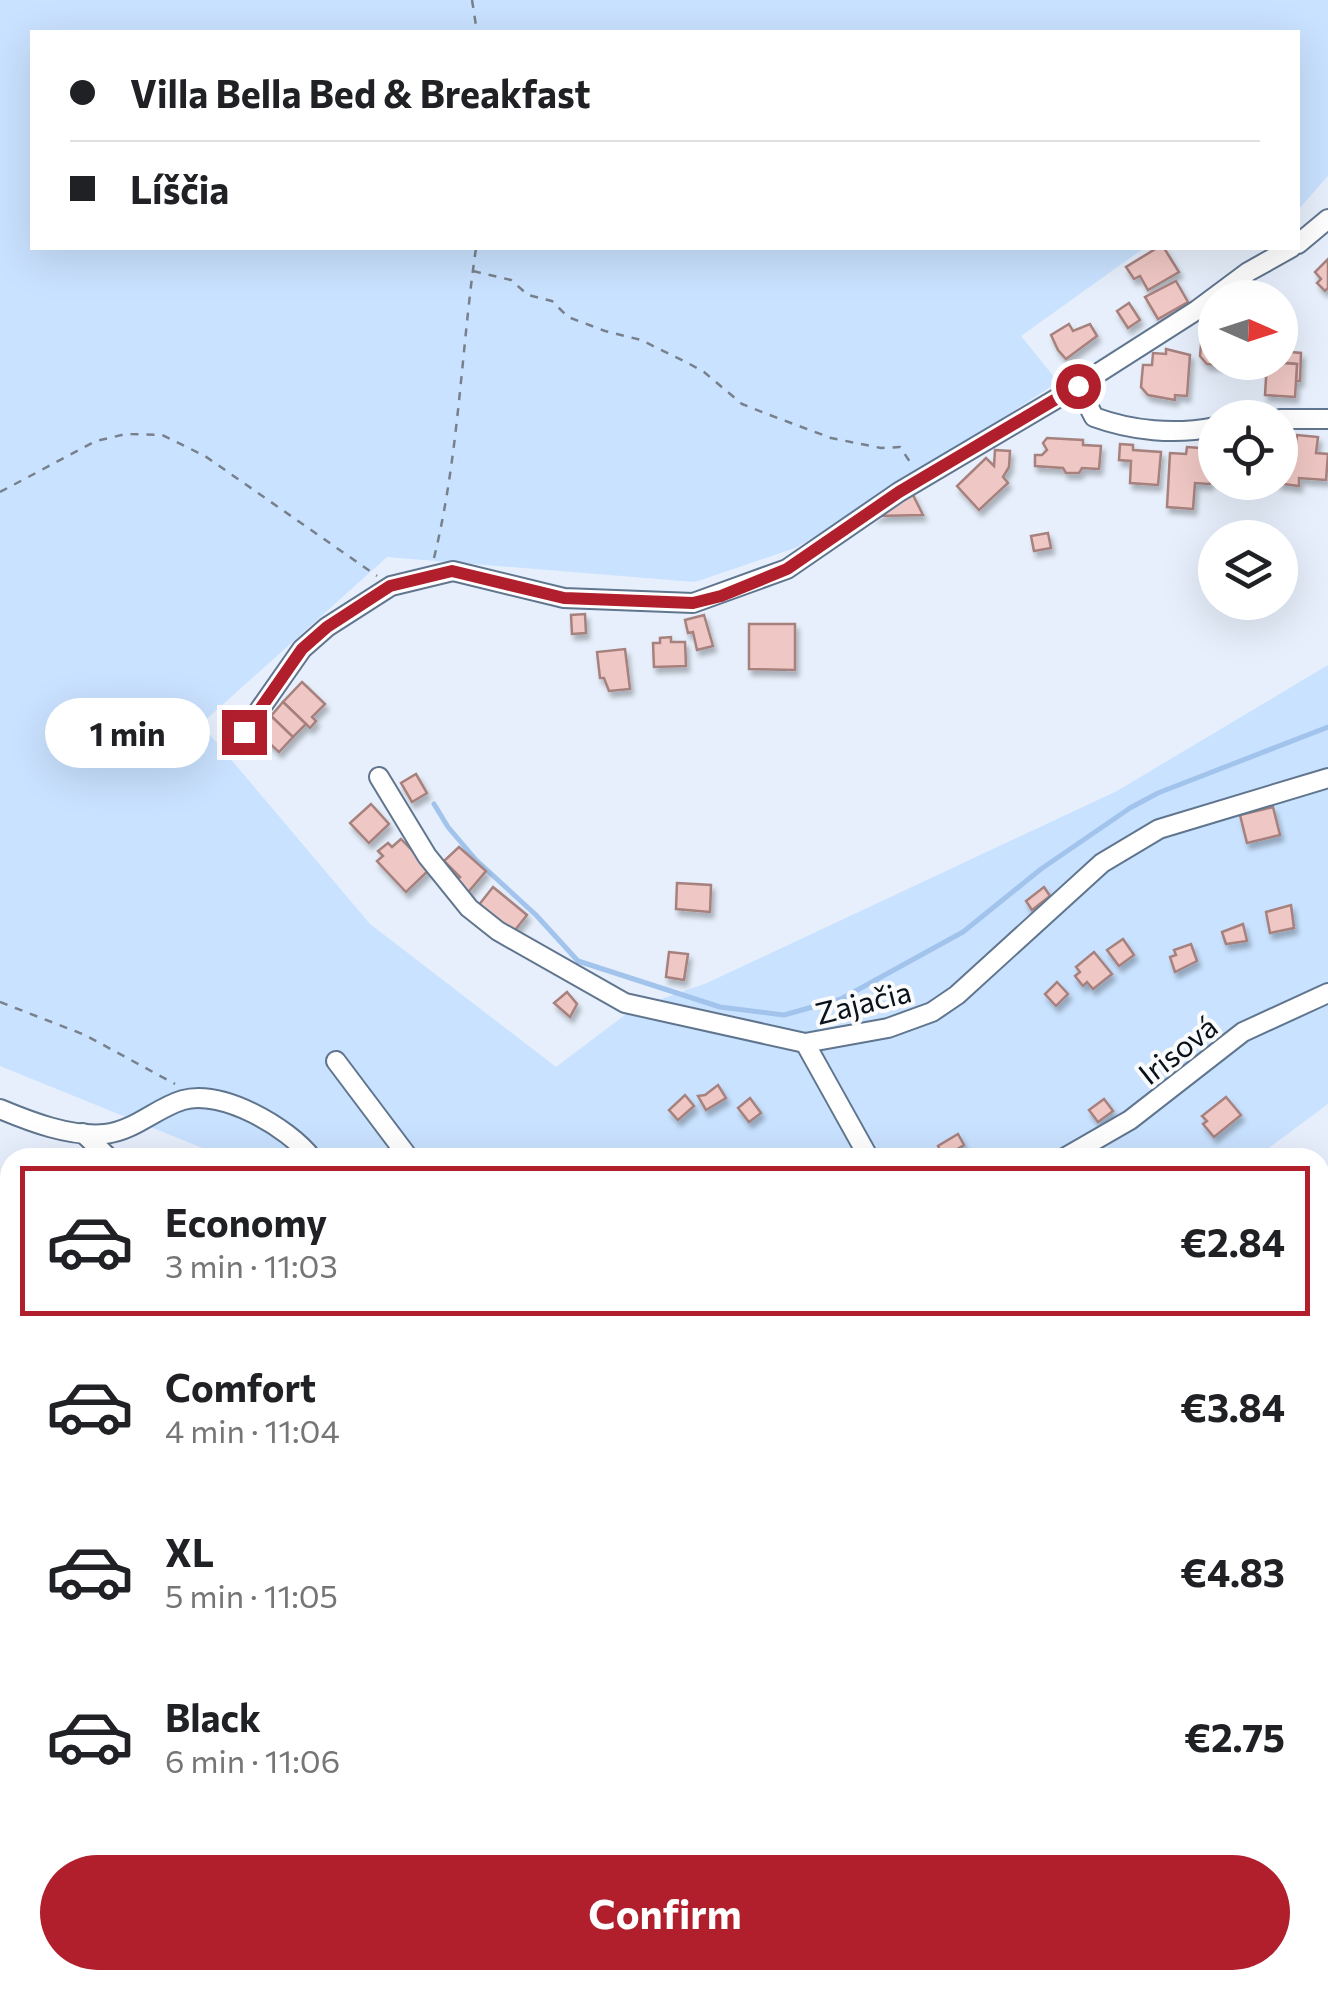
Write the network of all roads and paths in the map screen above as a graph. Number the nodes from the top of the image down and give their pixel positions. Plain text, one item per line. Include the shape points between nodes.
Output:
1 (472, 0) edge
2 (477, 30) edge
3 (1328, 219) edge
4 (1300, 242) edge
5 (476, 250) edge
6 (1287, 250) edge
7 (473, 271) junction
8 (1078, 386) junction
9 (1298, 419) edge
10 (1328, 419) edge
11 (1198, 429) edge
12 (915, 483) junction
13 (0, 492) edge
14 (430, 577) junction
15 (390, 586) junction
16 (244, 732) dead end
17 (379, 777) dead end
18 (1328, 778) edge
19 (1328, 994) edge
20 (0, 1002) edge
21 (806, 1043) junction
22 (336, 1061) dead end
23 (216, 1102) junction
24 (0, 1109) edge
25 (83, 1133) junction
26 (99, 1148) edge
27 (300, 1148) edge
28 (401, 1148) edge
29 (864, 1148) edge
30 (1081, 1148) edge

1 - 2 path
3 - 4 street
5 - 7 path
6 - 8 street
7 - 12 path via 512,280 568,316 641,340 778,419 832,438 900,448
7 - 14 path via 446,511
8 - 11 street via 1094,417 1122,427
8 - 12 street
9 - 10 street
12 - 14 street via 787,569 693,603 564,598 452,571
13 - 15 path via 96,441 162,435 205,456
14 - 15 street
15 - 16 street via 302,649
17 - 21 street, Zajačia via 427,856 468,908 498,931 625,1003
18 - 21 street, Zajačia via 1159,829 1102,864 932,1012 888,1028
19 - 30 street, Irisová via 1243,1032 1130,1120
20 - 23 path via 86,1035
21 - 29 street
22 - 28 street
23 - 25 street via 184,1100 125,1128
23 - 27 street via 268,1120
24 - 25 street
25 - 26 street

